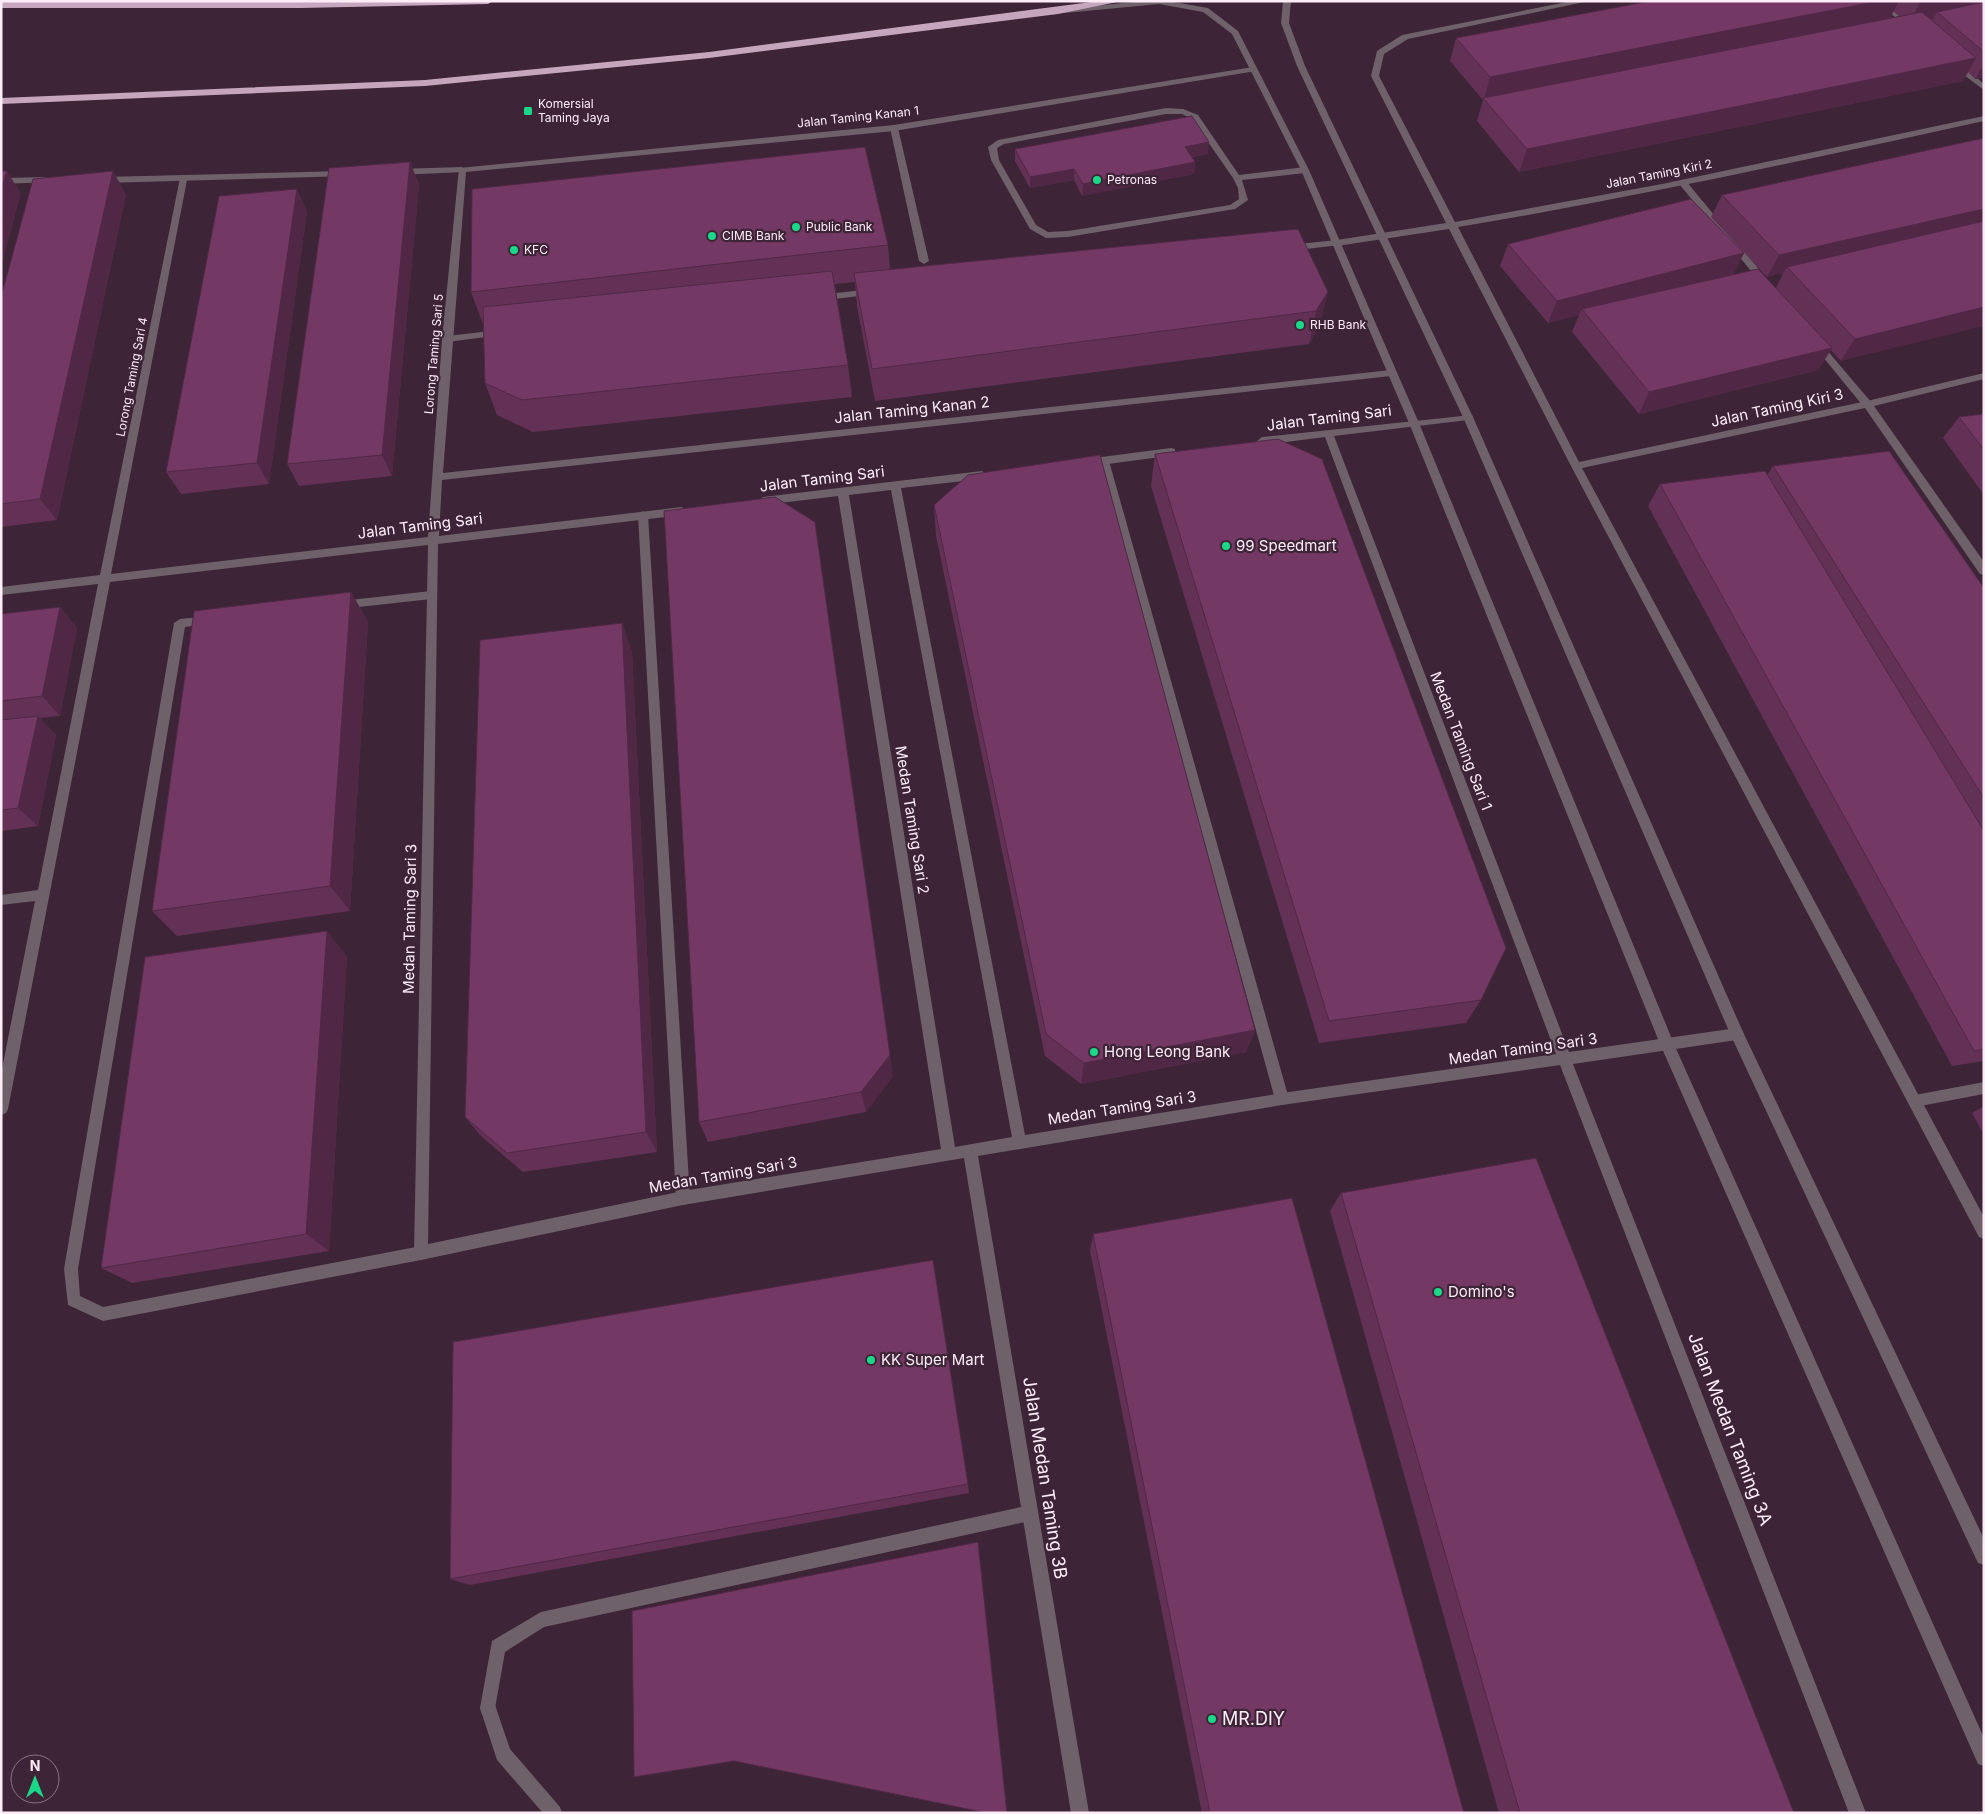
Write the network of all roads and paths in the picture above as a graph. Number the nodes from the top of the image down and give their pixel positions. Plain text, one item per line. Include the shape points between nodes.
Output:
1 (488, 1) edge
2 (1117, 1) edge
3 (1287, 1) edge
4 (1585, 1) edge
5 (1881, 1) edge
6 (1, 5) edge
7 (1058, 11) junction
8 (1918, 32) edge
9 (1947, 57) edge
10 (1253, 70) junction
11 (1984, 88) edge
12 (1, 100) edge
13 (1984, 118) edge
14 (894, 128) junction
15 (462, 170) junction
16 (1305, 170) junction
17 (382, 173) edge
18 (353, 174) edge
19 (1237, 178) junction
20 (59, 180) edge
21 (97, 180) edge
22 (183, 180) junction
23 (1, 181) edge
24 (1683, 183) junction
25 (1451, 227) junction
26 (1383, 236) junction
27 (1337, 243) junction
28 (1279, 249) edge
29 (924, 261) dead end
30 (1771, 290) edge
31 (878, 291) edge
32 (809, 299) edge
33 (506, 332) edge
34 (1810, 336) edge
35 (447, 339) junction
36 (1391, 372) junction
37 (1984, 376) edge
38 (1867, 404) junction
39 (1468, 417) junction
40 (1414, 423) junction
41 (1328, 433) junction
42 (1250, 443) edge
43 (1182, 451) edge
44 (1104, 460) junction
45 (1075, 464) edge
46 (1576, 466) junction
47 (990, 474) edge
48 (437, 477) junction
49 (895, 485) junction
50 (843, 492) junction
51 (748, 503) edge
52 (691, 510) edge
53 (644, 515) junction
54 (433, 540) junction
55 (1984, 571) edge
56 (105, 579) junction
57 (1, 591) edge
58 (431, 595) junction
59 (325, 607) edge
60 (218, 619) edge
61 (42, 895) junction
62 (1, 900) edge
63 (1737, 1034) junction
64 (1667, 1044) junction
65 (1565, 1060) junction
66 (1984, 1088) edge
67 (1282, 1099) junction
68 (1915, 1101) junction
69 (1, 1109) edge
70 (1020, 1142) junction
71 (970, 1150) junction
72 (949, 1154) junction
73 (682, 1198) junction
74 (1984, 1232) edge
75 (421, 1253) junction
76 (1030, 1512) junction
77 (1984, 1558) edge
78 (1984, 1758) edge
79 (554, 1813) edge
80 (1080, 1813) edge
81 (1858, 1813) edge

1 - 6 highway
2 - 7 highway
3 - 26 street via 1285,24 1301,66
4 - 25 street via 1405,37 1380,53 1375,76
5 - 8 street
7 - 10 street via 1159,2 1205,10 1235,33
7 - 12 highway via 708,55 426,83
9 - 11 street
10 - 14 street, Jalan Taming Kanan 1
10 - 16 street
13 - 24 street, Jalan Taming Kiri 2
14 - 15 street, Jalan Taming Kanan 1
14 - 29 street
15 - 17 street, Jalan Taming Kanan 1
15 - 35 street, Lorong Taming Sari 5
16 - 19 street
16 - 27 street
18 - 22 street
19 - 19 street via 1195,117 1183,112 1166,111 1001,142 992,147 995,160 1033,227 1046,235 1232,207 1244,200
20 - 23 street
21 - 22 street
22 - 56 street, Lorong Taming Sari 4
24 - 25 street, Jalan Taming Kiri 2
24 - 30 street
25 - 26 street, Jalan Taming Kiri 2
25 - 46 street
26 - 27 street, Jalan Taming Kiri 2
26 - 39 street
27 - 28 street, Jalan Taming Kiri 2
27 - 36 street
31 - 32 street
33 - 35 street
34 - 38 street
35 - 48 street, Lorong Taming Sari 5
36 - 40 street
36 - 48 street, Jalan Taming Kanan 2
37 - 38 street, Jalan Taming Kiri 3
38 - 46 street, Jalan Taming Kiri 3
38 - 55 street
39 - 40 street, Jalan Taming Sari
39 - 63 street
40 - 41 street, Jalan Taming Sari
40 - 64 street
41 - 42 street, Jalan Taming Sari
41 - 65 street, Medan Taming Sari 1
43 - 44 street
44 - 45 street
44 - 67 street
46 - 68 street
47 - 49 street, Jalan Taming Sari
48 - 54 street, Lorong Taming Sari 5
49 - 50 street, Jalan Taming Sari
49 - 70 street
50 - 51 street, Jalan Taming Sari
50 - 72 street, Medan Taming Sari 2
52 - 53 street, Jalan Taming Sari
53 - 54 street, Jalan Taming Sari
53 - 73 street
54 - 56 street, Jalan Taming Sari
54 - 58 street, Medan Taming Sari 3
56 - 57 street, Jalan Taming Sari
56 - 61 street, Lorong Taming Sari 4
58 - 59 street
58 - 75 street, Medan Taming Sari 3
60 - 75 street via 180,623 71,1269 74,1300 103,1314
61 - 62 street
61 - 69 street, Lorong Taming Sari 4
63 - 64 street, Medan Taming Sari 3
63 - 77 street
64 - 65 street, Medan Taming Sari 3
64 - 78 street
65 - 67 street, Medan Taming Sari 3
65 - 81 street, Jalan Medan Taming 3A
66 - 68 street
67 - 70 street, Medan Taming Sari 3
68 - 74 street
70 - 71 street, Medan Taming Sari 3
71 - 72 street, Medan Taming Sari 3
71 - 76 street, Jalan Medan Taming 3B
72 - 73 street, Medan Taming Sari 3
73 - 75 street, Medan Taming Sari 3
76 - 79 street via 541,1620 498,1647 488,1708 503,1754
76 - 80 street, Jalan Medan Taming 3B

